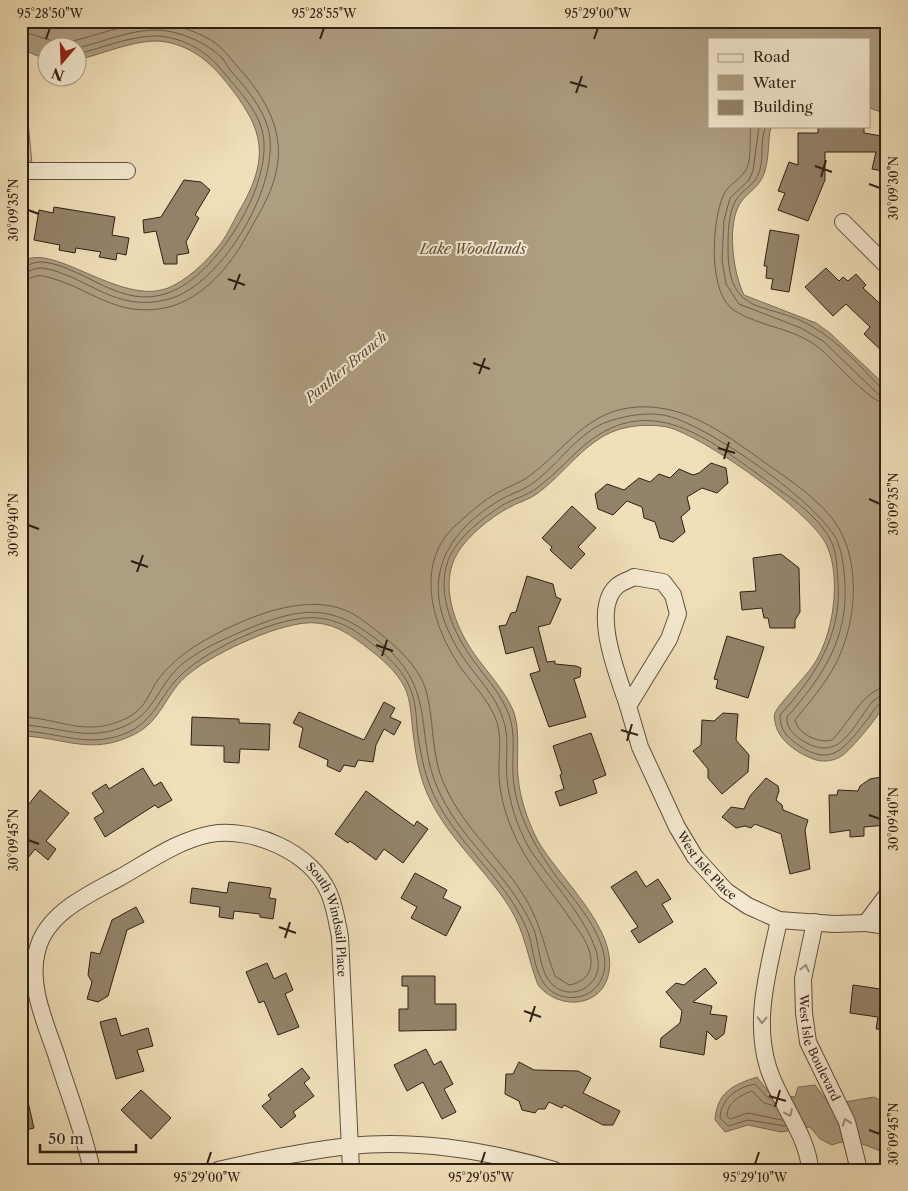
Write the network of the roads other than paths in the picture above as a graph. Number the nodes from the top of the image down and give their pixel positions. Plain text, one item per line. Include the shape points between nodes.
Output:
1 (21, 170) edge
2 (127, 171) dead end
3 (843, 222) dead end
4 (887, 266) edge
5 (628, 706) junction
6 (887, 895) edge
7 (779, 920) junction
8 (815, 922) junction
9 (866, 923) junction
10 (887, 926) edge
11 (350, 1146) junction
12 (92, 1170) edge
13 (218, 1170) edge
14 (351, 1170) edge
15 (554, 1170) edge
16 (810, 1170) edge
17 (859, 1170) edge

1 - 2 street
3 - 4 street
5 - 5 street, West Isle Place via 669,639 678,614 674,595 663,582 634,577 616,587 607,606 609,648
5 - 7 street, West Isle Place via 640,747 677,827 695,857 731,895
6 - 9 street
7 - 8 street, West Isle Place
7 -> 16 street via 763,1002 762,1038 768,1068 799,1136
8 - 9 street, West Isle Place
17 -> 8 street, West Isle Boulevard via 847,1122 808,1042 803,979
9 - 10 street, West Isle Place
11 - 12 street, South Windsail Place via 340,937 328,891 317,876 287,850 266,839 230,832 192,840 62,912 43,936 37,950 34,983
11 - 13 street via 264,1159
11 - 14 street, South Windsail Place
11 - 15 street via 458,1150 514,1159

